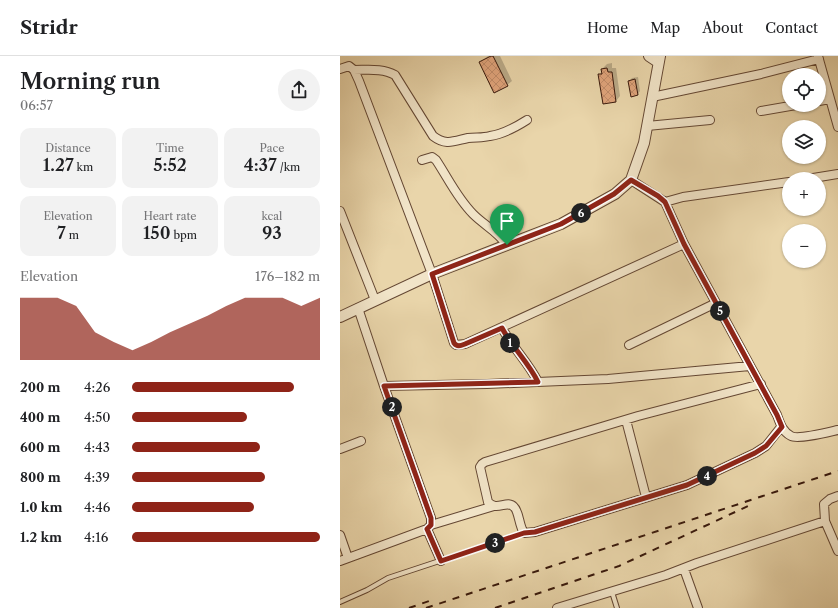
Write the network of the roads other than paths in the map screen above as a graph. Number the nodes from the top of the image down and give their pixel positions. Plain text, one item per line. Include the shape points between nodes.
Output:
1 (649, 56) edge
2 (819, 58) edge
3 (659, 59) edge
4 (340, 69) edge
5 (354, 70) junction
6 (652, 97) junction
7 (830, 99) junction
8 (826, 100) edge
9 (782, 107) edge
10 (760, 111) dead end
11 (527, 120) dead end
12 (710, 120) dead end
13 (647, 126) junction
14 (838, 127) edge
15 (422, 160) dead end
16 (838, 174) edge
17 (826, 176) edge
18 (631, 180) junction
19 (782, 183) edge
20 (665, 202) junction
21 (340, 211) edge
22 (684, 244) junction
23 (507, 245) junction
24 (432, 274) junction
25 (375, 300) junction
26 (716, 303) junction
27 (358, 308) junction
28 (340, 316) edge
29 (502, 328) junction
30 (629, 345) dead end
31 (750, 366) junction
32 (538, 382) junction
33 (761, 384) junction
34 (384, 386) junction
35 (626, 420) junction
36 (782, 427) junction
37 (838, 430) edge
38 (361, 441) dead end
39 (340, 449) edge
40 (838, 496) edge
41 (646, 497) junction
42 (494, 506) junction
43 (825, 522) junction
44 (429, 527) junction
45 (524, 533) junction
46 (340, 535) edge
47 (838, 551) edge
48 (344, 560) edge
49 (441, 561) junction
50 (684, 568) junction
51 (612, 592) junction
52 (340, 602) edge
53 (557, 608) edge
54 (617, 608) edge
55 (698, 608) edge

1 - 3 street
2 - 6 street
2 - 7 street
3 - 6 street
4 - 5 street via 350,66
5 - 11 street via 378,70 395,75 433,136 439,141 450,142 491,136 510,131
5 - 24 street
6 - 13 street
7 - 8 street
7 - 14 street
9 - 10 street
12 - 13 street
13 - 18 street
15 - 23 street via 436,160 457,195 473,214 495,231
16 - 17 street
18 - 20 street
18 - 23 street via 614,194 561,224
19 - 20 street
20 - 22 street
21 - 25 street
22 - 26 street
22 - 29 street
23 - 24 street
24 - 25 street
24 - 29 street via 456,345 465,344
25 - 27 street
26 - 30 street
26 - 31 street
27 - 28 street
27 - 34 street
29 - 32 street
31 - 32 street via 608,379
31 - 33 street
32 - 34 street
33 - 35 street
33 - 36 street
34 - 44 street via 431,518
35 - 41 street
35 - 42 street via 482,464 480,467 488,502
36 - 37 street via 792,437
36 - 41 street via 766,446 755,453 687,485
38 - 39 street
40 - 43 street via 824,504
41 - 45 street via 535,532
42 - 44 street
42 - 45 street via 513,505
43 - 47 street
43 - 50 street
44 - 48 street
44 - 49 street
45 - 49 lane
46 - 48 street
49 - 52 lane via 388,578
50 - 51 street
50 - 55 street
51 - 53 street
51 - 54 lane

